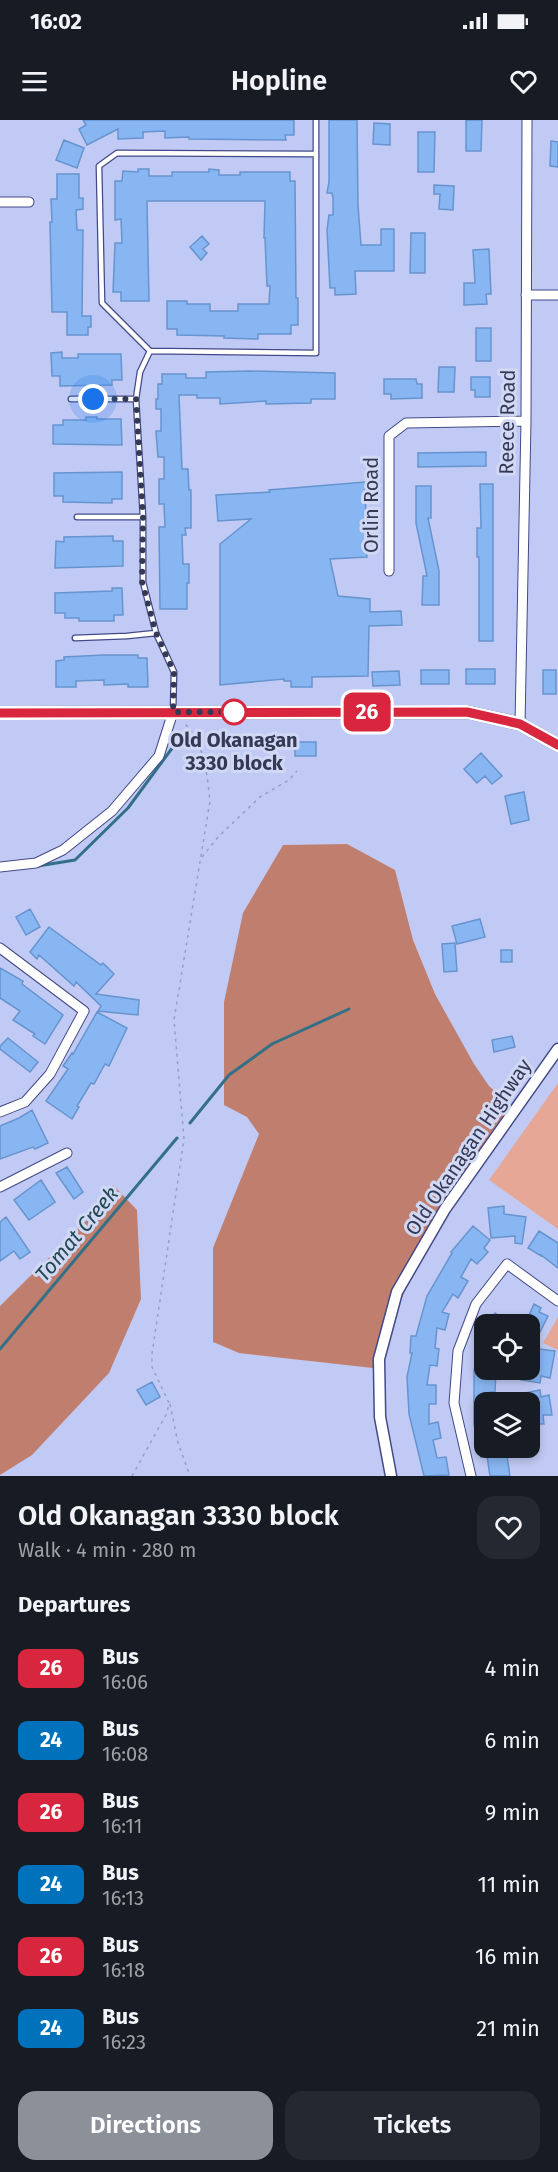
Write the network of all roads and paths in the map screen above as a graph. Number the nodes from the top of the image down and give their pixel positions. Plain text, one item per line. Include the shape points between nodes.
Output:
1 (316, 120) edge
2 (527, 120) edge
3 (316, 154) junction
4 (0, 202) edge
5 (29, 202) dead end
6 (526, 295) junction
7 (558, 295) edge
8 (150, 351) junction
9 (71, 399) dead end
10 (136, 399) junction
11 (526, 421) junction
12 (77, 517) dead end
13 (143, 517) junction
14 (389, 571) dead end
15 (156, 633) junction
16 (75, 638) dead end
17 (173, 712) junction
18 (0, 713) edge
19 (520, 724) junction
20 (558, 745) edge
21 (297, 771) dead end
22 (201, 858) junction
23 (0, 867) edge
24 (0, 948) edge
25 (558, 1050) edge
26 (0, 1113) edge
27 (67, 1153) dead end
28 (0, 1186) edge
29 (558, 1301) edge
30 (169, 1403) junction
31 (132, 1476) edge
32 (190, 1476) edge
33 (391, 1476) edge
34 (471, 1476) edge

1 - 3 lane
2 - 6 street, Reece Road
3 - 8 lane via 316,353
3 - 8 lane via 117,153 99,166 102,303
4 - 5 street
6 - 7 street
6 - 11 street, Reece Road
8 - 10 lane via 140,372
9 - 10 lane
10 - 13 lane
11 - 14 street, Orlin Road via 406,423 389,436
11 - 19 street, Reece Road
12 - 13 lane
13 - 15 lane via 142,582
15 - 16 lane
15 - 17 lane via 174,672
17 - 18 main road
17 - 19 main road via 467,712
17 - 22 path via 191,730 207,776 210,801
17 - 23 street via 159,756 112,811 63,850 36,863
19 - 20 main road
21 - 22 path via 260,797
22 - 30 path via 174,1020 184,1139 152,1354 152,1367
24 - 26 street via 84,1011 50,1074 25,1102
25 - 33 street, Old Okanagan Highway via 446,1209 397,1292 379,1359 380,1417
27 - 28 street
29 - 34 street via 507,1264 476,1304 458,1351 454,1403
30 - 31 path
30 - 32 path

